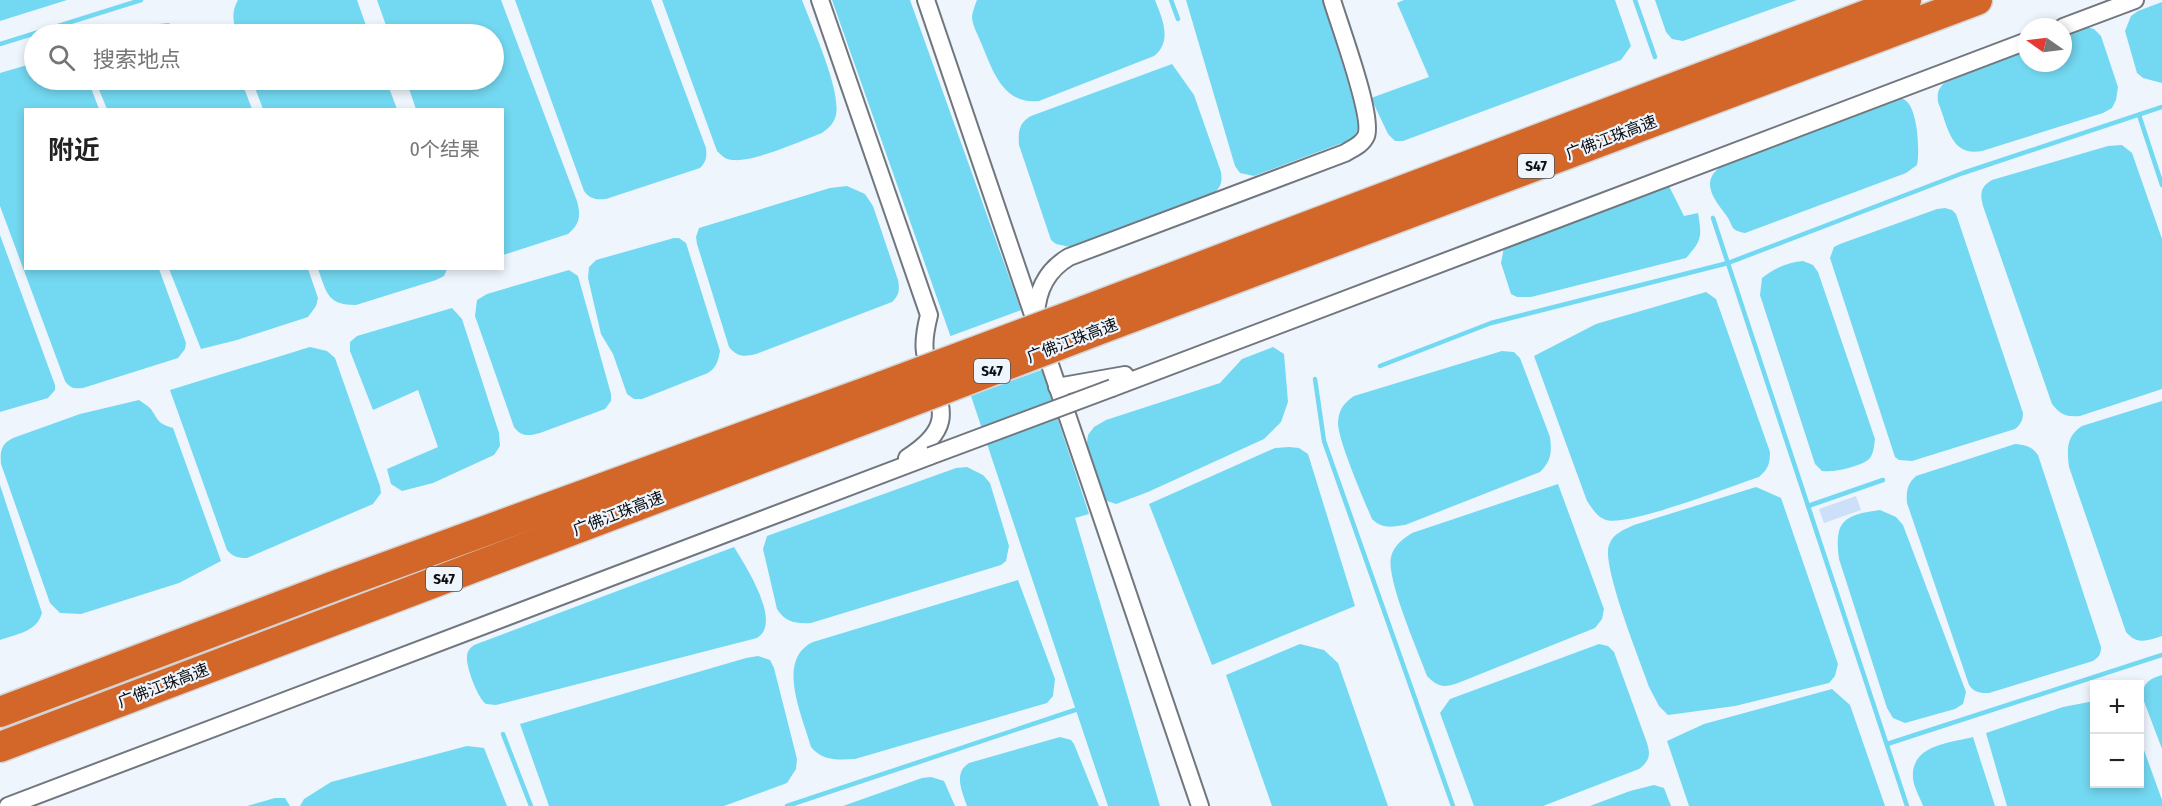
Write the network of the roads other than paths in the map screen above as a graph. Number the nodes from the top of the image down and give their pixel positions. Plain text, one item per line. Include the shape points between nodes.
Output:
1 (820, 0) edge
2 (926, 0) edge
3 (1332, 0) edge
4 (1906, 0) edge
5 (1977, 0) edge
6 (2135, 0) edge
7 (2072, 24) edge
8 (2018, 44) edge
9 (1089, 321) junction
10 (1038, 328) junction
11 (1164, 368) junction
12 (1057, 387) junction
13 (886, 398) junction
14 (873, 479) junction
15 (0, 712) edge
16 (0, 747) edge
17 (8, 806) edge
18 (1200, 806) edge

1 - 14 street via 929,315 924,332 925,351 942,407 938,428 925,446
2 - 10 street
3 - 10 street via 1365,106 1368,128 1362,142 1344,153 1069,257 1043,283 1036,306
4 - 9 highway, 广佛江珠高速 / S47
5 - 9 highway, 广佛江珠高速 / S47
6 - 7 street
8 - 11 street
9 - 13 highway, 广佛江珠高速 / S47, bridge
10 - 12 street
11 - 12 street
11 - 14 street, bridge
12 - 18 street
13 - 15 highway, 广佛江珠高速 / S47 via 342,583
13 - 16 highway, 广佛江珠高速 / S47
14 - 17 street

